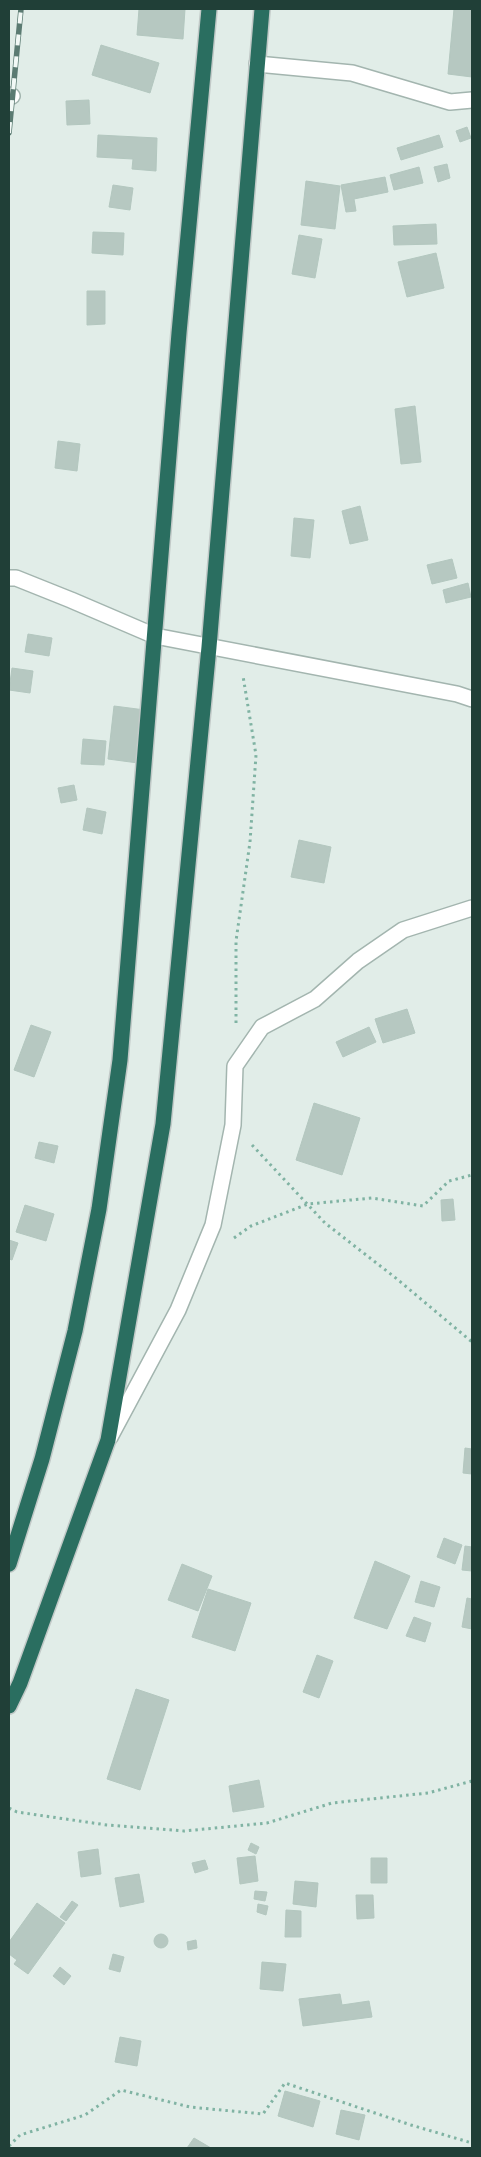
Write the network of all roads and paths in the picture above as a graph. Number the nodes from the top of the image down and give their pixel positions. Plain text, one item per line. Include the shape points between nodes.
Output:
1 (209, 9) edge
2 (262, 9) edge
3 (257, 64) junction
4 (472, 100) edge
5 (9, 578) edge
6 (155, 636) junction
7 (209, 646) junction
8 (239, 652) junction
9 (472, 699) edge
10 (472, 908) edge
11 (235, 1066) junction
12 (233, 1124) junction
13 (472, 1175) edge
14 (308, 1204) junction
15 (198, 1262) junction
16 (472, 1342) edge
17 (108, 1440) junction
18 (9, 1564) edge
19 (9, 1706) edge
20 (472, 1781) edge
21 (9, 1808) edge
22 (472, 2143) edge
23 (9, 2146) edge

1 - 6 highway
2 - 3 highway
3 - 4 street via 352,73 450,102
3 - 7 highway
5 - 6 street via 72,600
6 - 7 street
6 - 18 highway via 120,1060 99,1209 66,1368
7 - 8 street
7 - 17 highway via 163,1124
8 - 9 street
8 - 11 path via 256,755 250,842 236,941
10 - 11 street via 403,930 358,961 315,1000 262,1027
11 - 12 street
12 - 14 path
12 - 15 street via 213,1225
13 - 14 path via 449,1181 423,1206 372,1198
14 - 15 path via 251,1226
14 - 16 path via 325,1223
15 - 17 street via 178,1310
17 - 19 highway
20 - 21 path via 428,1793 332,1803 267,1823 184,1831 107,1826
22 - 23 path via 285,2083 263,2114 190,2107 121,2090 85,2116 20,2135

